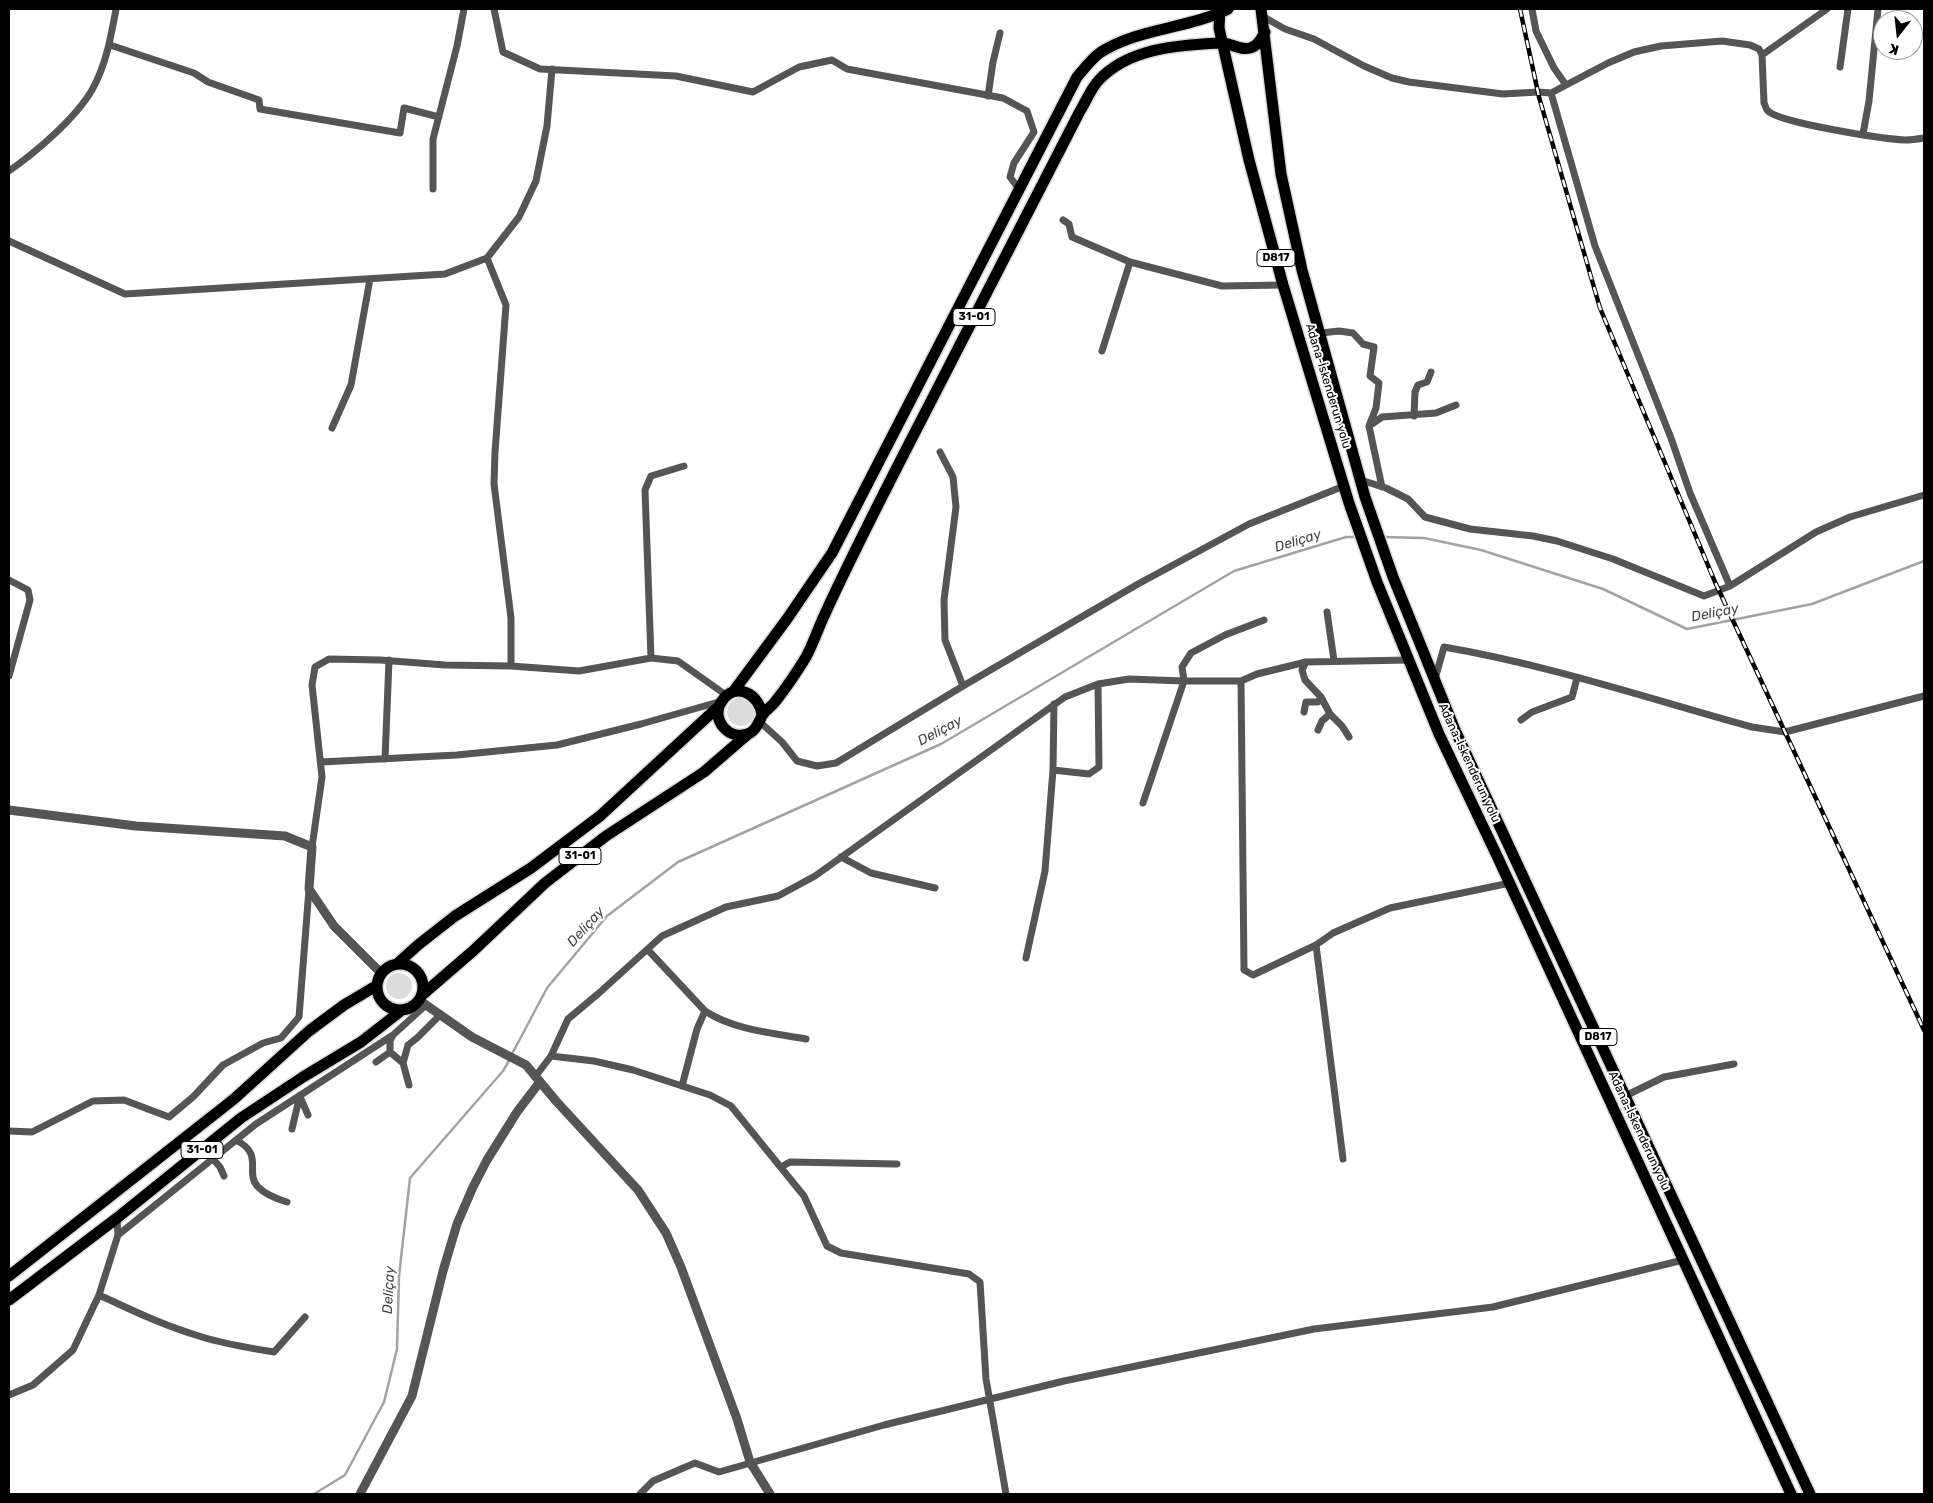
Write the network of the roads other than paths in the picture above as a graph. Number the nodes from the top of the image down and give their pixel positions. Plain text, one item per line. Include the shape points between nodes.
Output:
1 (116, 9) edge
2 (464, 9) edge
3 (494, 9) edge
4 (1252, 9) edge
5 (1532, 9) edge
6 (1827, 9) edge
7 (1848, 9) edge
8 (1878, 9) edge
9 (1222, 10) edge
10 (1262, 12) edge
11 (1265, 32) junction
12 (1000, 33) dead end
13 (1223, 43) junction
14 (110, 45) junction
15 (1762, 55) junction
16 (1840, 67) dead end
17 (552, 69) junction
18 (1566, 85) junction
19 (1551, 93) junction
20 (988, 96) junction
21 (439, 117) junction
22 (1863, 134) junction
23 (1924, 138) edge
24 (9, 171) edge
25 (433, 189) dead end
26 (1019, 189) junction
27 (1063, 220) dead end
28 (9, 241) edge
29 (487, 258) junction
30 (1130, 262) junction
31 (370, 279) junction
32 (1283, 285) junction
33 (1321, 333) junction
34 (1102, 350) dead end
35 (1431, 372) dead end
36 (1456, 404) dead end
37 (1414, 416) junction
38 (1370, 426) junction
39 (332, 428) dead end
40 (940, 452) dead end
41 (684, 466) dead end
42 (1361, 480) junction
43 (1344, 486) junction
44 (1382, 487) junction
45 (1924, 495) edge
46 (9, 580) edge
47 (1730, 586) junction
48 (1327, 612) dead end
49 (1264, 620) dead end
50 (651, 658) junction
51 (389, 660) junction
52 (1409, 660) junction
53 (1334, 661) junction
54 (1306, 662) junction
55 (511, 666) junction
56 (9, 676) edge
57 (1577, 678) junction
58 (1435, 679) junction
59 (1242, 681) junction
60 (1184, 682) junction
61 (1098, 684) junction
62 (963, 686) junction
63 (1924, 696) edge
64 (1321, 697) junction
65 (725, 699) junction
66 (1054, 704) junction
67 (1304, 712) dead end
68 (1330, 714) junction
69 (761, 719) junction
70 (1521, 720) dead end
71 (1318, 730) dead end
72 (750, 732) junction
73 (1349, 737) dead end
74 (385, 759) junction
75 (321, 762) junction
76 (1053, 770) junction
77 (1143, 804) dead end
78 (9, 810) edge
79 (312, 847) junction
80 (840, 857) junction
81 (1510, 884) junction
82 (935, 888) dead end
83 (309, 889) junction
84 (1316, 945) junction
85 (648, 950) junction
86 (1026, 958) dead end
87 (398, 964) junction
88 (380, 973) junction
89 (376, 986) junction
90 (422, 1000) junction
91 (402, 1010) junction
92 (705, 1011) junction
93 (440, 1015) junction
94 (393, 1035) junction
95 (806, 1039) dead end
96 (390, 1052) junction
97 (551, 1056) junction
98 (376, 1062) dead end
99 (403, 1063) junction
100 (1734, 1064) dead end
101 (537, 1080) junction
102 (409, 1085) dead end
103 (682, 1086) junction
104 (1625, 1096) junction
105 (300, 1097) junction
106 (308, 1115) dead end
107 (292, 1129) dead end
108 (9, 1131) edge
109 (236, 1140) junction
110 (213, 1159) junction
111 (1343, 1159) dead end
112 (897, 1164) dead end
113 (781, 1167) junction
114 (224, 1176) dead end
115 (287, 1202) dead end
116 (117, 1218) junction
117 (118, 1235) junction
118 (1683, 1260) junction
119 (9, 1276) edge
120 (99, 1295) junction
121 (9, 1300) edge
122 (305, 1317) dead end
123 (9, 1395) edge
124 (990, 1399) junction
125 (750, 1462) junction
126 (360, 1494) edge
127 (640, 1494) edge
128 (770, 1494) edge
129 (1006, 1494) edge
130 (1791, 1494) edge
131 (1810, 1494) edge

1 - 14 street
2 - 21 street
3 - 17 street via 503,52 540,68
4 - 10 highway
5 - 18 street via 1536,31
6 - 15 street
7 - 16 street
8 - 22 street
9 - 13 highway, Adana-İskenderun yolu / D817 via 1219,28
9 - 26 highway, 31-01 via 1126,38 1099,53 1077,77
10 - 11 highway, Adana-İskenderun yolu / D817
10 - 19 street via 1285,29 1314,39 1392,78 1503,94
11 - 13 highway, 31-01 via 1258,44 1250,48 1238,49
11 - 33 highway, Adana-İskenderun yolu / D817 via 1281,174 1302,270
12 - 20 street
13 - 32 highway, Adana-İskenderun yolu / D817 via 1249,160
13 - 69 highway, 31-01 via 1178,46 1134,56 1114,66 1097,82 912,439 806,657
14 - 21 street via 194,73 208,82 259,100 260,110 400,133 404,108
14 - 24 street via 92,90 75,114
15 - 18 street via 1759,49 1750,45 1722,42 1661,46 1634,52
15 - 22 street via 1766,110 1780,117
17 - 20 street via 676,76 753,92 799,67 832,60 846,69
17 - 29 street via 547,126 536,181 519,217
18 - 19 street
19 - 47 street via 1598,253 1690,493
20 - 26 street via 1003,98 1027,111 1034,132 1014,163 1010,177
21 - 25 street via 433,139
22 - 23 street via 1906,140
26 - 65 highway, 31-01 via 832,553 787,620
27 - 30 street via 1069,224 1072,237
28 - 31 street via 125,294
29 - 31 street via 445,274
29 - 55 street via 506,305 494,484 510,618
30 - 32 street via 1222,286
30 - 34 street
31 - 39 street via 351,385
32 - 43 highway, Adana-İskenderun yolu / D817
33 - 38 street via 1353,333 1362,344 1374,347 1370,376 1379,383
33 - 42 highway, Adana-İskenderun yolu / D817
35 - 37 street via 1427,382 1418,385 1415,392
36 - 37 street via 1436,413
37 - 38 street via 1382,417
38 - 44 street
40 - 62 street via 953,477 956,507 944,600 944,640
41 - 50 street via 651,476 644,490
42 - 44 street
42 - 58 highway, Adana-İskenderun yolu / D817 via 1393,577
43 - 52 highway, Adana-İskenderun yolu / D817 via 1377,582
43 - 62 street via 1250,524 1138,584
44 - 47 street via 1408,499 1425,517 1446,523 1557,541 1613,559 1704,596
45 - 47 street via 1850,517 1816,532
46 - 56 street via 28,590 30,600
48 - 53 street
49 - 60 street via 1191,653 1182,667
50 - 55 street via 579,671
50 - 65 street via 678,661
51 - 55 street
51 - 74 street
51 - 75 street via 329,659 315,667 312,685
52 - 53 street
52 - 81 highway, Adana-İskenderun yolu / D817 via 1439,734
53 - 54 street
54 - 59 street
54 - 64 street via 1302,670 1305,680
57 - 58 street via 1444,647
57 - 63 street via 1752,727 1785,732
57 - 70 street via 1572,697 1532,712
58 - 104 highway, D817 via 1455,730
59 - 60 street
59 - 84 street via 1244,970 1253,975
60 - 61 street via 1128,679
60 - 77 street
61 - 66 street
61 - 76 street via 1099,768 1089,774
62 - 69 street via 836,763 818,766 797,760
64 - 67 street via 1318,702 1306,702
64 - 68 street
65 - 69 highway via 747,692 754,696 761,708
65 - 72 highway via 718,714 723,728 736,735
65 - 74 street via 557,745
65 - 87 highway, 31-01 via 600,816 531,868 455,916
66 - 76 street
66 - 80 street
68 - 71 street
68 - 73 street
69 - 72 highway
72 - 90 highway, 31-01 via 704,772 606,836 545,883
74 - 75 street
75 - 79 street via 322,777
76 - 86 street via 1045,871
78 - 79 street via 136,826 286,836
79 - 83 street
80 - 82 street via 871,873
80 - 85 street via 815,876 778,896 726,907 662,936
81 - 84 street via 1390,908 1333,933
81 - 118 highway, Adana-İskenderun yolu / D817
83 - 88 street via 334,926
83 - 108 street via 299,1017 281,1038 263,1042 223,1065 169,1117 124,1100 93,1101 32,1132
84 - 111 street
85 - 92 street
85 - 97 street via 568,1019
87 - 88 highway
87 - 90 highway via 416,970 423,981
88 - 89 highway
89 - 91 highway via 384,1004
89 - 119 highway, 31-01 via 309,1032 234,1099
90 - 91 highway
90 - 93 street
90 - 94 street
91 - 116 highway, 31-01 via 361,1042 241,1118
92 - 95 street via 736,1026
92 - 103 street
93 - 99 street via 408,1045
93 - 101 street via 472,1037 526,1065
94 - 96 street
94 - 105 street
96 - 98 street
96 - 99 street
97 - 101 street
97 - 103 street via 604,1063
99 - 102 street
100 - 104 street via 1664,1077
101 - 125 street via 638,1190 666,1233
101 - 126 street via 487,1160 470,1195 443,1271 412,1396
103 - 113 street via 731,1106
104 - 131 highway, D817
105 - 106 street
105 - 107 street
105 - 109 street
109 - 110 street
109 - 115 street via 246,1145 252,1154 257,1186 274,1198
110 - 114 street
110 - 117 street
112 - 113 street via 790,1162
113 - 124 street via 804,1196 827,1246 841,1253 969,1274 980,1282
116 - 117 street
116 - 121 highway, 31-01
117 - 120 street
118 - 124 street via 1493,1307 1314,1329
118 - 130 highway, Adana-İskenderun yolu / D817
120 - 122 street via 163,1324 199,1336 274,1352
120 - 123 street via 73,1350 33,1385
124 - 125 street
124 - 129 street
125 - 127 street via 720,1472 695,1463 653,1481
125 - 128 street

